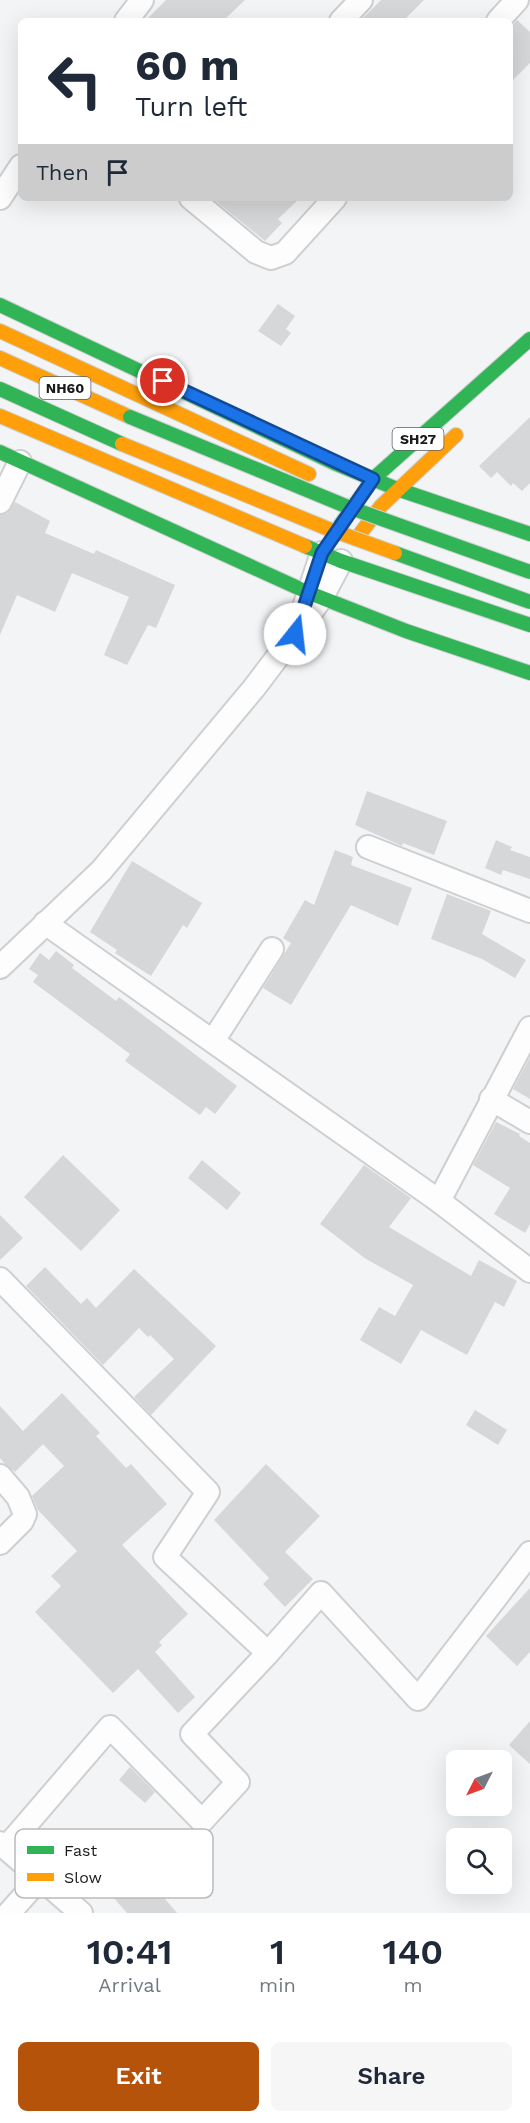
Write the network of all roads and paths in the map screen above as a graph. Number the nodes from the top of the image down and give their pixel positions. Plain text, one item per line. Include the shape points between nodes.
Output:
1 (142, 0) edge
2 (361, 0) edge
3 (517, 0) edge
4 (128, 18) edge
5 (344, 18) edge
6 (501, 18) edge
7 (18, 171) edge
8 (0, 198) edge
9 (195, 201) edge
10 (332, 201) edge
11 (0, 305) edge
12 (0, 331) edge
13 (530, 339) edge
14 (0, 358) edge
15 (0, 389) edge
16 (0, 416) edge
17 (464, 428) dead end
18 (10, 457) edge
19 (318, 478) dead end
20 (373, 479) junction
21 (397, 489) junction
22 (354, 494) junction
23 (0, 502) edge
24 (381, 506) junction
25 (530, 534) edge
26 (331, 557) junction
27 (530, 559) edge
28 (530, 573) edge
29 (314, 595) junction
30 (530, 602) edge
31 (530, 625) edge
32 (530, 673) edge
33 (368, 847) dead end
34 (530, 911) edge
35 (45, 923) junction
36 (272, 949) dead end
37 (0, 967) edge
38 (530, 1028) edge
39 (213, 1041) junction
40 (490, 1099) junction
41 (530, 1122) edge
42 (439, 1201) junction
43 (530, 1271) edge
44 (0, 1279) edge
45 (0, 1476) edge
46 (0, 1543) edge
47 (530, 1553) edge
48 (268, 1653) junction
49 (18, 1829) edge
50 (15, 1833) edge
51 (3, 1846) edge
52 (15, 1856) edge
53 (23, 1898) edge
54 (65, 1898) edge
55 (9, 1913) edge
56 (81, 1913) edge

1 - 4 street
2 - 5 street
3 - 6 street
7 - 8 street
9 - 10 street via 256,252 271,258 285,252
11 - 20 main road
12 - 19 main road
13 - 20 main road, SH27
14 - 28 main road, NH60, bridge via 130,417 348,507
15 - 30 main road, NH60, bridge via 326,528
16 - 26 main road
17 - 21 main road, SH27
18 - 23 street
18 - 29 main road
20 - 21 main road
20 - 22 main road, SH27
21 - 24 main road, SH27
21 - 25 main road
22 - 24 main road
22 - 26 main road, SH27
24 - 26 main road, SH27
24 - 27 main road
26 - 29 street
26 - 31 main road
29 - 32 main road
29 - 35 street via 295,634 254,688 101,871
33 - 34 street
35 - 37 street
35 - 39 street
36 - 39 street
38 - 40 street
39 - 42 street
40 - 41 street
40 - 42 street
42 - 43 street
44 - 48 street via 208,1492 165,1557
45 - 46 street via 18,1497 25,1514
47 - 48 street via 418,1699 321,1593
48 - 49 street via 192,1734 238,1782 202,1821 110,1727
50 - 51 street
51 - 52 street
53 - 55 street
54 - 56 street

